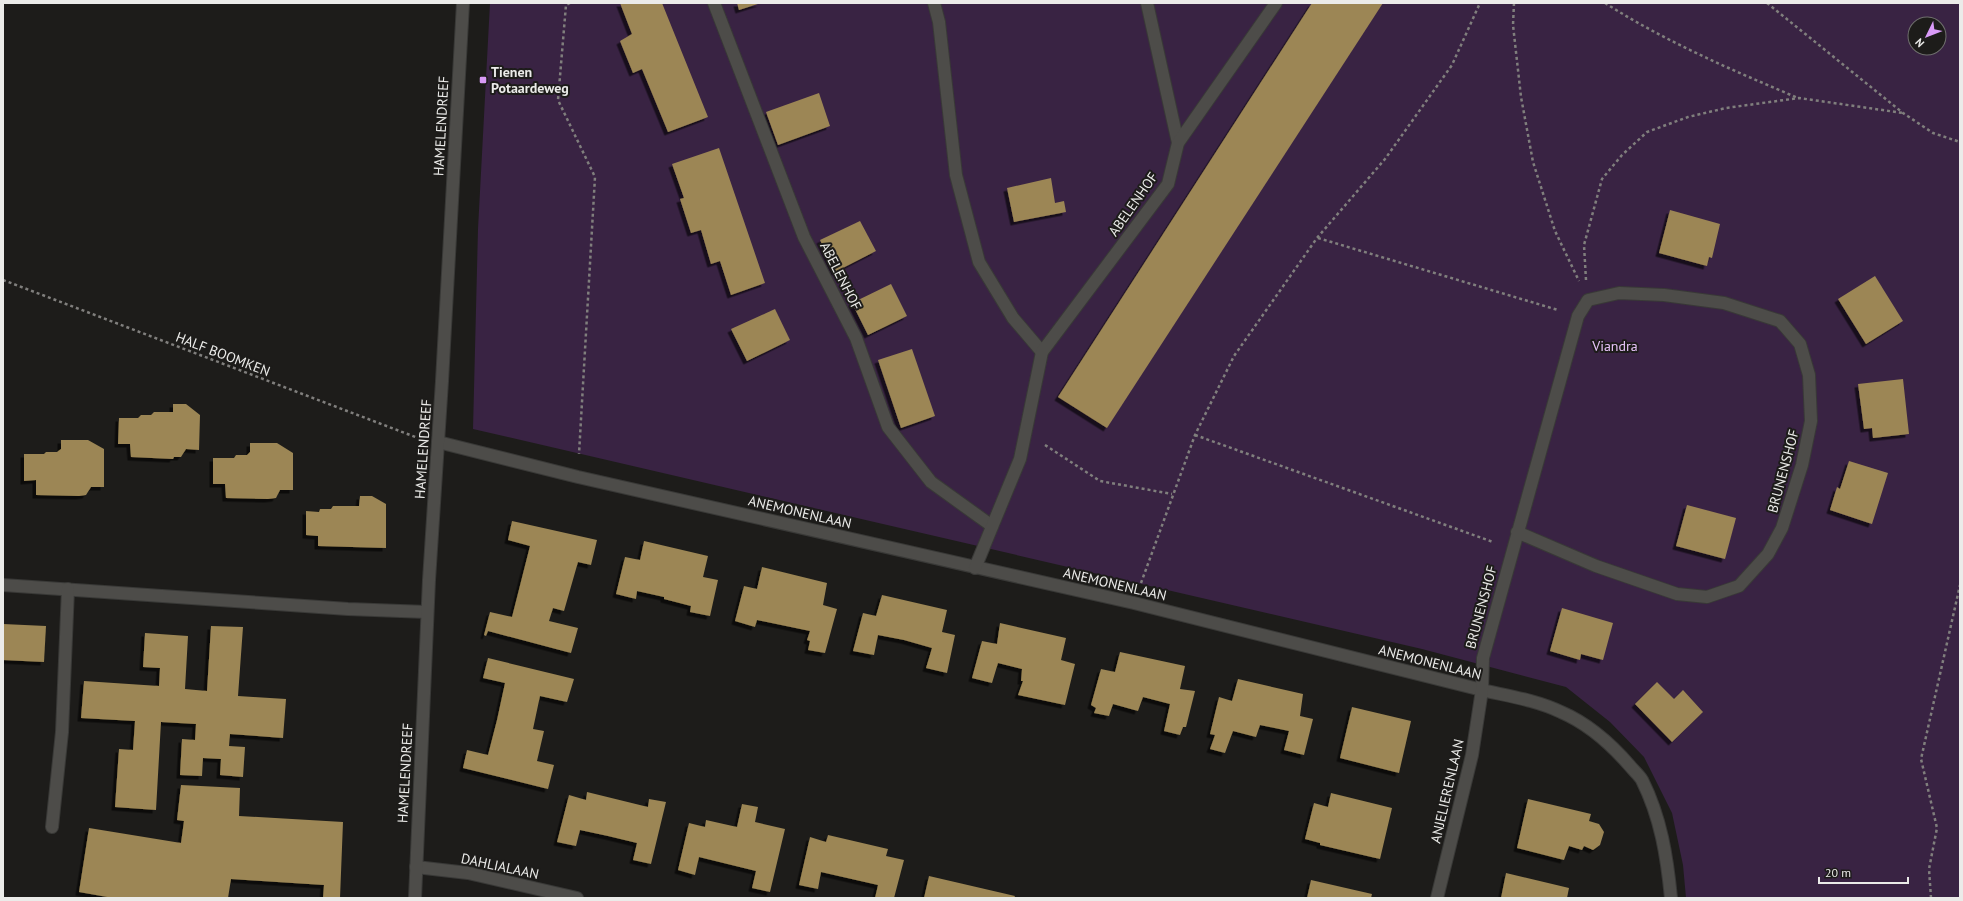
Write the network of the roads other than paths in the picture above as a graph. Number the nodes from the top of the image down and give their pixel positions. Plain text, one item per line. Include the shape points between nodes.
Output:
1 (463, 3) edge
2 (714, 3) edge
3 (934, 3) edge
4 (1147, 3) edge
5 (1276, 3) edge
6 (1178, 143) junction
7 (1042, 352) junction
8 (438, 442) junction
9 (992, 526) junction
10 (1517, 532) junction
11 (975, 568) junction
12 (3, 585) edge
13 (68, 589) junction
14 (427, 612) junction
15 (1482, 690) junction
16 (52, 827) dead end
17 (416, 867) junction
18 (415, 898) edge
19 (577, 898) edge
20 (1438, 898) edge
21 (1671, 898) edge

1 - 8 street, HAMELENDREEF
2 - 9 street, ABELENHOF via 804,237 856,338 888,427 931,482
3 - 7 street via 939,22 956,175 979,262 1013,318
4 - 6 street, ABELENHOF
5 - 6 street, ABELENHOF
6 - 7 street, ABELENHOF via 1168,184
7 - 9 street, ABELENHOF via 1020,459
8 - 11 street, ANEMONENLAAN via 578,477
8 - 14 street, HAMELENDREEF
9 - 11 street, ABELENHOF
10 - 10 street, BRUNENSHOF via 1578,316 1588,300 1619,293 1664,295 1724,303 1780,321 1800,344 1809,374 1811,421 1802,465 1782,528 1768,554 1739,586 1707,597 1670,591 1596,566
10 - 15 street, BRUNENSHOF via 1483,658
11 - 15 street, ANEMONENLAAN via 1134,603
12 - 13 street
13 - 14 street via 348,609
13 - 16 street via 62,732
14 - 17 street, HAMELENDREEF
15 - 20 street, ANJELIERENLAAN via 1472,755
15 - 21 street, ANEMONENLAAN via 1526,699 1562,712 1591,728 1614,747 1641,779 1657,818 1666,853
17 - 18 street, HAMELENDREEF
17 - 19 street, DAHLIALAAN via 468,873

